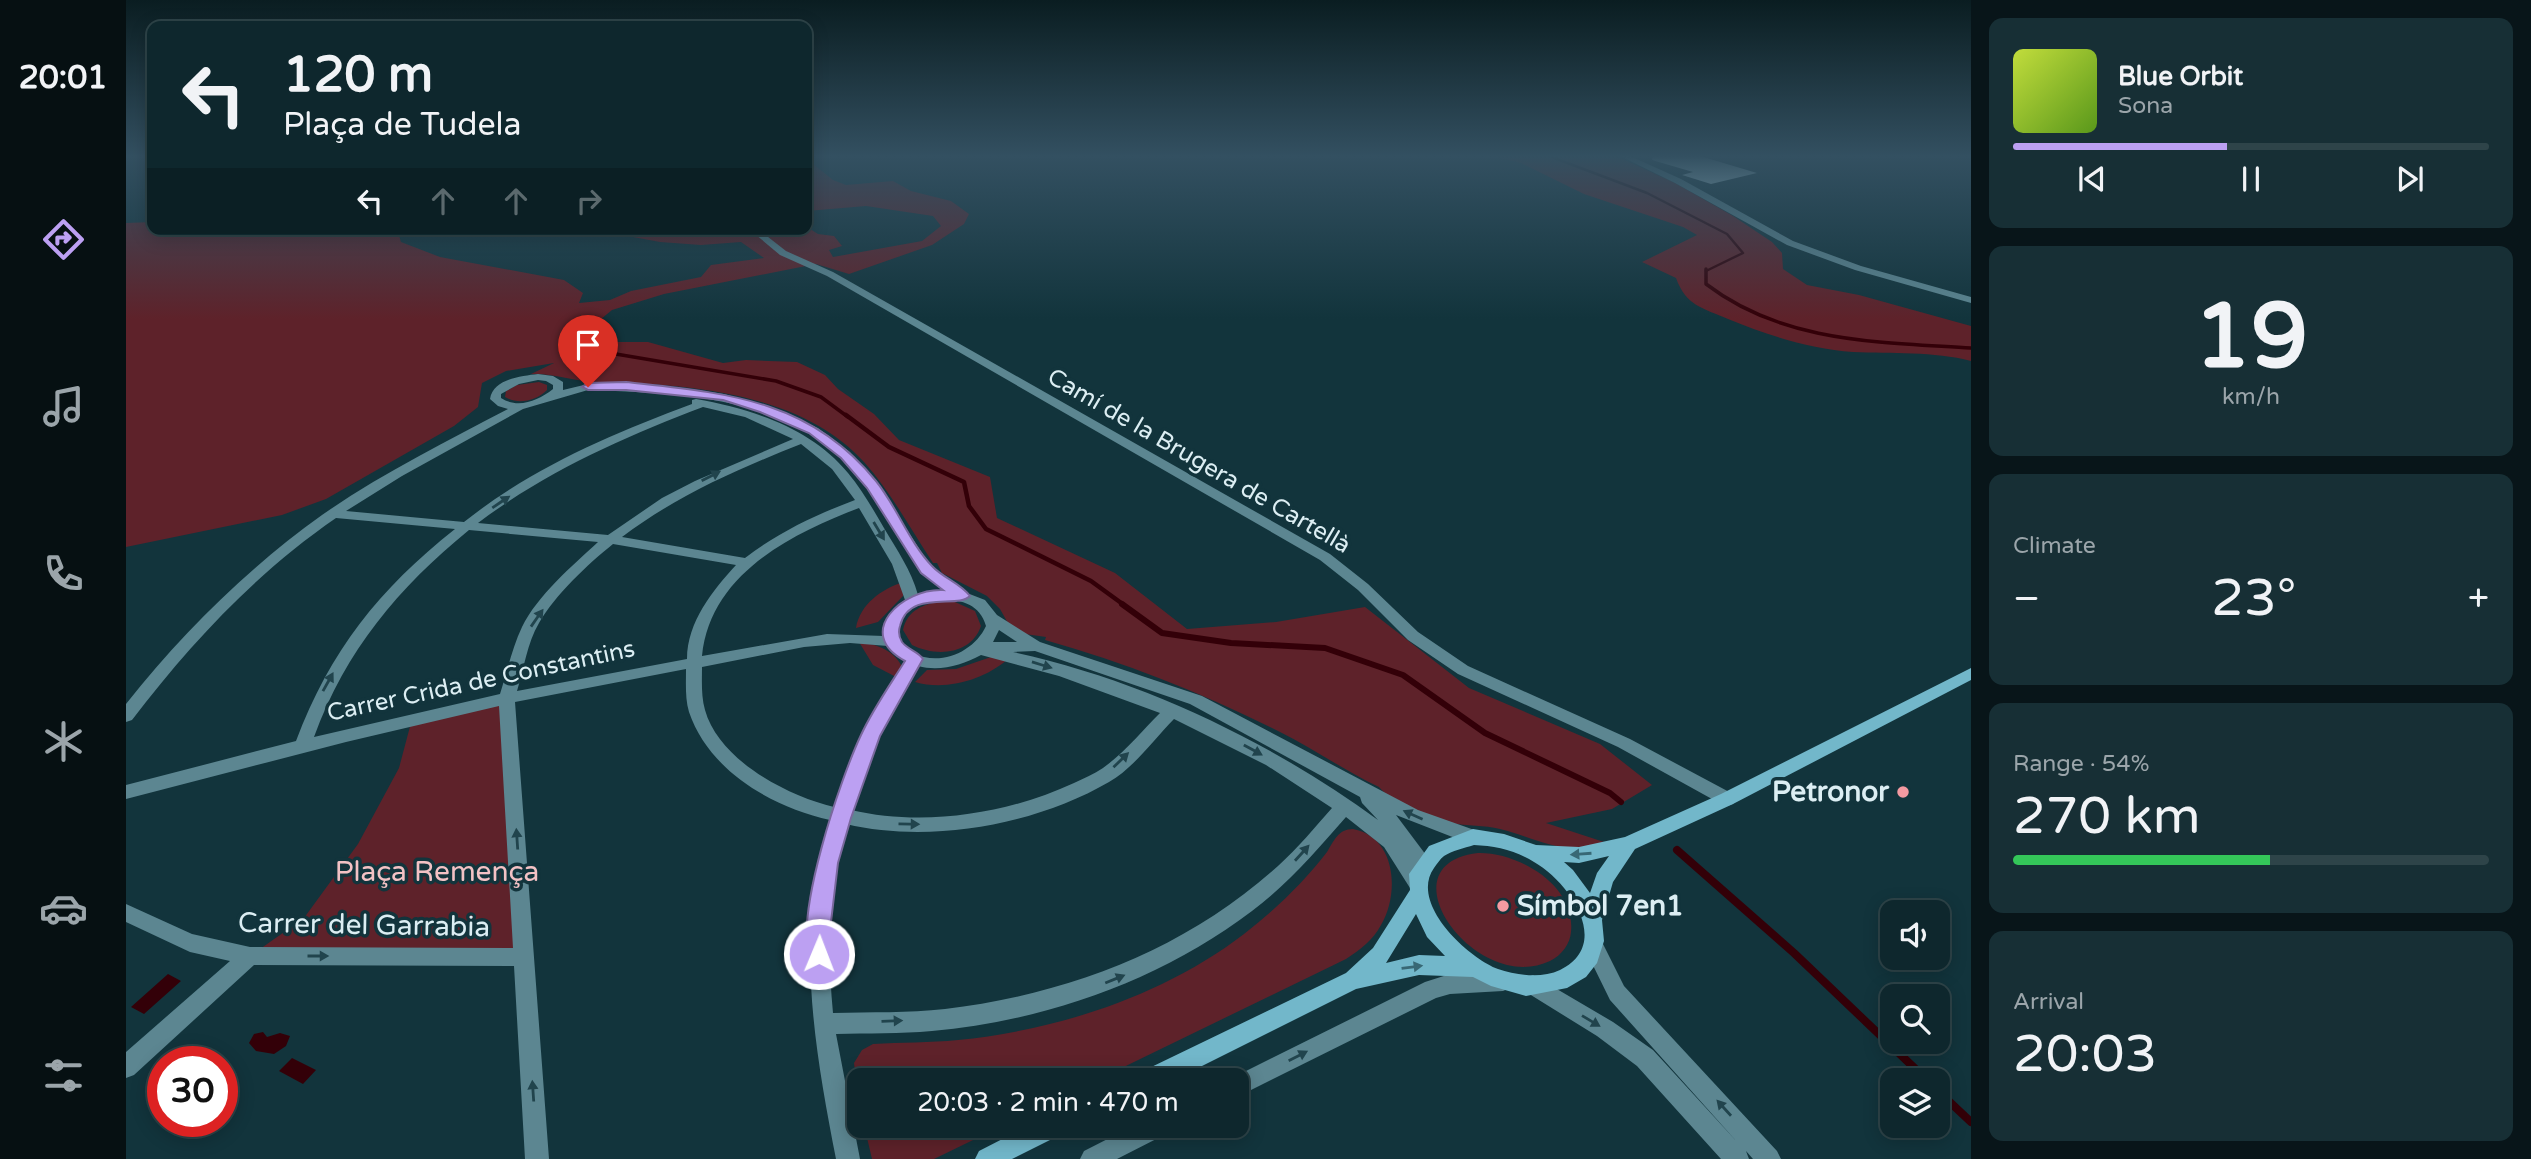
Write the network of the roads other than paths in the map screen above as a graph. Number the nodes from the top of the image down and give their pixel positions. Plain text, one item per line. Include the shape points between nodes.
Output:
1 (1731, 210) edge
2 (760, 235) edge
3 (1790, 243) junction
4 (1825, 256) junction
5 (1812, 259) junction
6 (1971, 300) edge
7 (1971, 308) edge
8 (552, 379) junction
9 (588, 387) junction
10 (547, 399) junction
11 (703, 403) junction
12 (521, 406) junction
13 (802, 440) junction
14 (862, 502) junction
15 (334, 514) junction
16 (468, 526) junction
17 (610, 539) junction
18 (745, 562) junction
19 (926, 570) junction
20 (961, 596) junction
21 (918, 600) junction
22 (895, 616) junction
23 (992, 619) junction
24 (850, 637) junction
25 (893, 642) junction
26 (1036, 646) junction
27 (978, 650) junction
28 (915, 659) junction
29 (691, 662) junction
30 (1971, 673) edge
31 (507, 697) junction
32 (1172, 710) junction
33 (126, 716) edge
34 (303, 745) junction
35 (1357, 788) junction
36 (126, 793) edge
37 (1727, 799) junction
38 (1344, 807) junction
39 (841, 818) junction
40 (1472, 837) junction
41 (1628, 844) junction
42 (1533, 852) junction
43 (1423, 863) junction
44 (1417, 889) junction
45 (126, 913) edge
46 (1593, 918) junction
47 (1594, 947) junction
48 (250, 956) junction
49 (524, 957) junction
50 (1473, 967) junction
51 (1353, 980) junction
52 (1506, 981) junction
53 (1533, 985) junction
54 (824, 1024) junction
55 (126, 1067) edge
56 (1173, 1068) edge
57 (1249, 1080) edge
58 (1030, 1138) edge
59 (1134, 1138) edge
60 (537, 1159) edge
61 (848, 1159) edge
62 (987, 1159) edge
63 (1092, 1159) edge
64 (1737, 1159) edge
65 (1769, 1159) edge

1 - 3 street
2 - 37 street, Camí de la Brugera de Cartellà via 783,253 830,274 1325,557 1413,636 1463,670 1625,743
3 - 4 street
3 - 5 street
4 - 5 street
4 - 6 street
5 - 7 street
8 - 9 street
8 - 10 street via 559,384 558,390
8 - 12 street via 524,378 496,393 500,404
9 - 10 street
9 - 19 street via 626,386 724,397 814,430 846,455 872,485
10 - 11 street via 626,395
10 - 12 street
11 - 13 street via 773,424
16 -> 11 street via 567,462
12 - 15 street via 422,459
13 - 14 street via 829,459
17 -> 13 street via 673,496 729,467
14 - 18 street via 786,534
14 -> 21 street
15 - 16 street
15 - 33 street via 234,595 171,660
16 - 17 street
34 -> 16 street via 313,711 348,650 416,570
17 - 18 street
31 -> 17 street via 530,625 564,582
18 - 29 street via 718,592
19 - 20 street
19 - 21 street
20 - 21 street via 943,594
20 - 23 street via 981,604
21 - 22 street
22 - 24 street, Carrer Crida de Constantins
22 - 25 street via 890,632
23 - 26 street
23 - 27 street via 992,634
24 - 25 street, Carrer Crida de Constantins
24 - 29 street, Carrer Crida de Constantins
25 - 28 street
26 - 27 street
26 - 35 street via 1196,700
27 - 28 street via 946,662
27 -> 32 street via 1086,678
28 - 39 street via 870,735
29 - 31 street, Carrer Crida de Constantins
29 - 39 street via 697,712 730,763 783,798
30 - 37 main road
31 - 34 street, Carrer Crida de Constantins
49 -> 31 street
32 -> 38 street via 1250,748
39 -> 32 street via 937,825 1025,811 1105,776
34 - 36 street, Carrer Crida de Constantins
40 -> 35 street
35 - 43 street
37 - 41 main road
38 - 44 street via 1392,843
54 -> 38 street via 945,1019 993,1011 1086,990 1134,971 1192,943 1236,913 1284,873
39 - 54 street via 827,863 820,922
40 - 42 main road via 1513,843
40 - 43 main road via 1435,849
41 -> 42 main road via 1579,855
41 - 46 main road via 1604,880
42 - 46 main road via 1571,880
43 - 44 main road
44 - 50 main road via 1423,914 1435,933
44 - 51 main road via 1380,956
45 - 48 street, Carrer del Garrabia via 190,943
46 - 47 main road
47 - 53 main road via 1587,963 1573,975
65 -> 47 street via 1617,993
48 -> 49 street, Carrer del Garrabia
48 - 55 street
60 -> 49 street
51 -> 50 main road via 1419,965
50 - 52 main road
51 - 56 main road
52 - 53 main road
57 -> 52 street via 1432,989
53 -> 64 street via 1646,1058
54 - 61 street
58 - 62 main road
59 - 63 street

